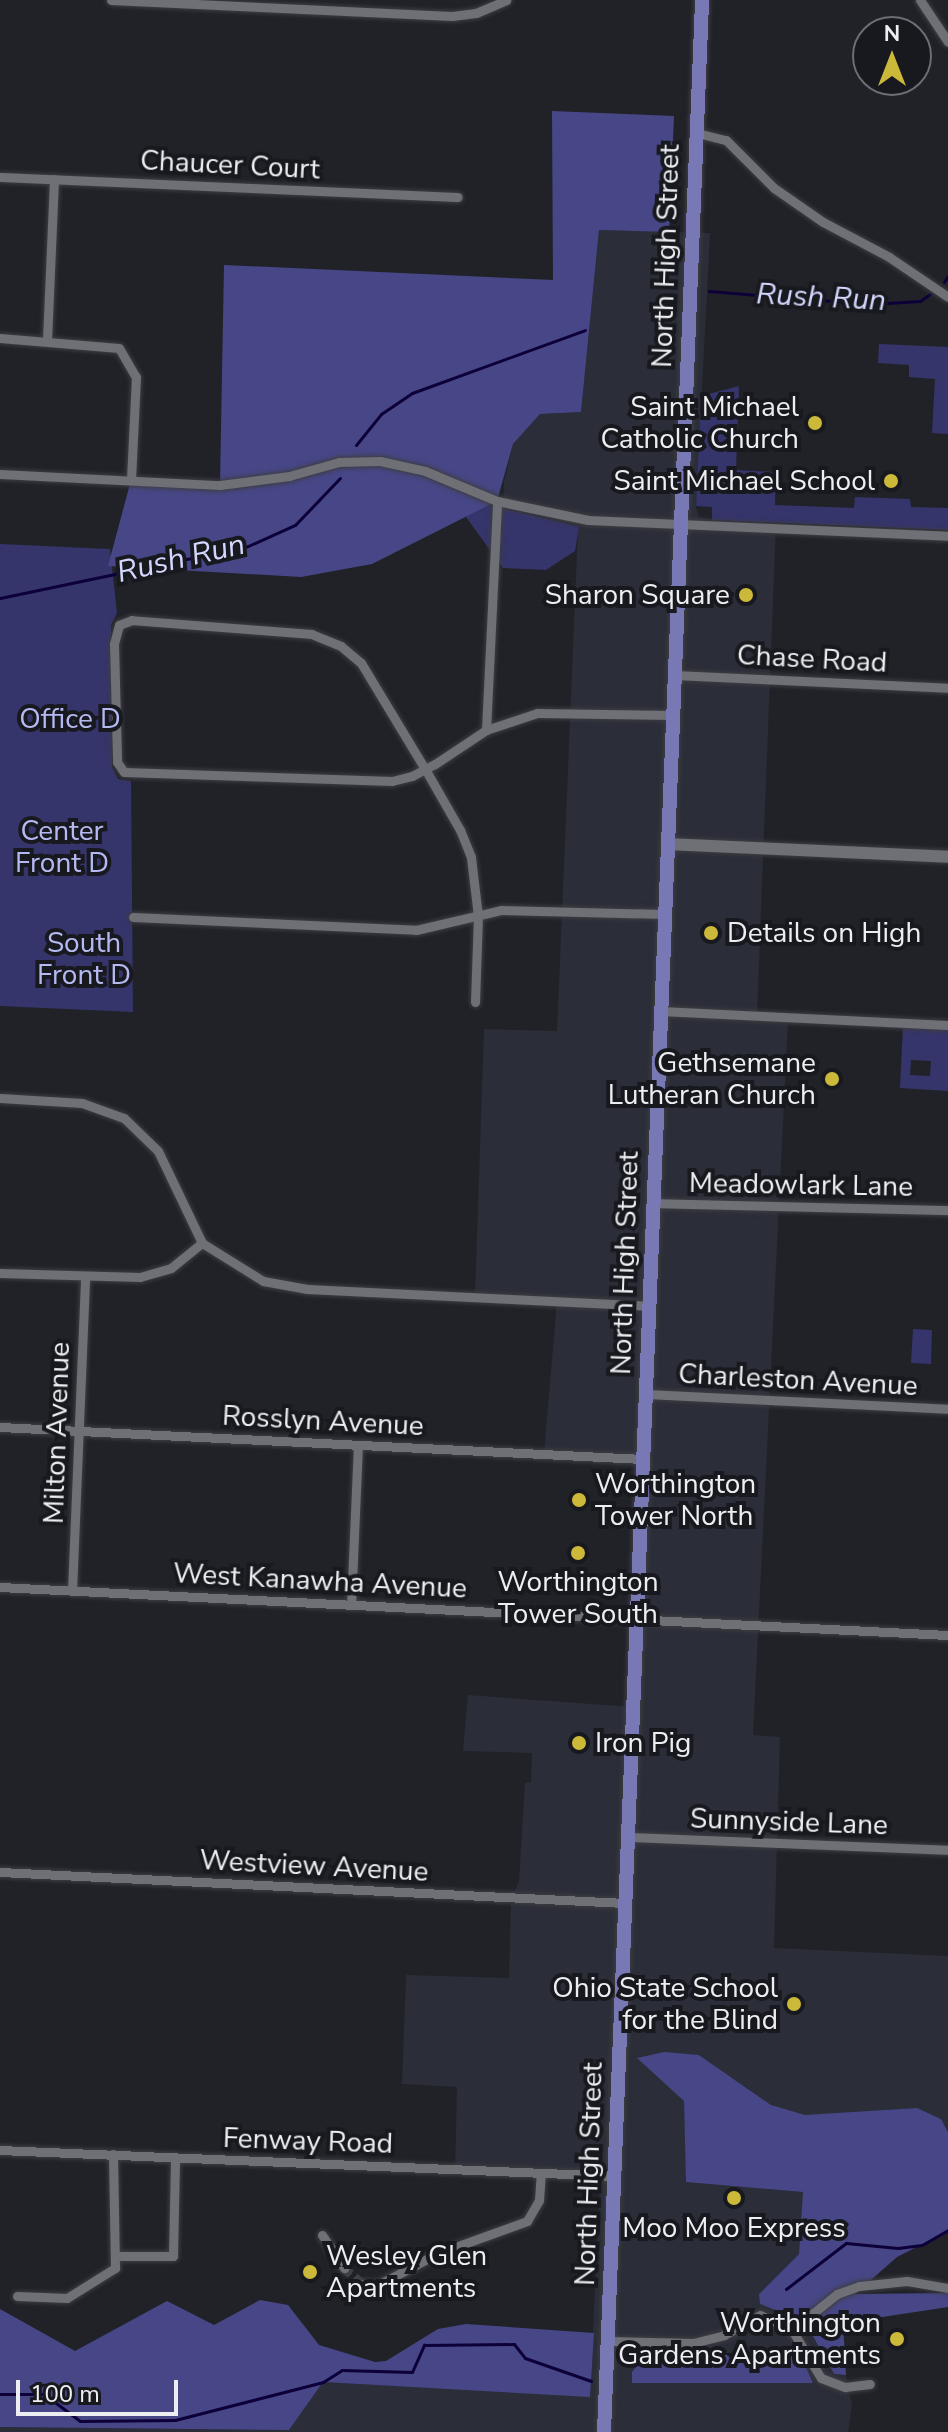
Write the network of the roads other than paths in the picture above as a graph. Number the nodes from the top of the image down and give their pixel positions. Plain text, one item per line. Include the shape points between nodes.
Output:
1 (111, 0) edge
2 (132, 0) edge
3 (506, 0) edge
4 (702, 0) edge
5 (920, 0) edge
6 (312, 5) edge
7 (948, 42) edge
8 (697, 133) junction
9 (0, 177) edge
10 (54, 179) junction
11 (458, 197) dead end
12 (948, 297) edge
13 (0, 338) edge
14 (47, 340) junction
15 (0, 474) edge
16 (131, 480) junction
17 (497, 501) junction
18 (680, 525) junction
19 (948, 536) edge
20 (674, 675) junction
21 (948, 688) edge
22 (673, 715) junction
23 (486, 730) junction
24 (425, 769) junction
25 (667, 844) junction
26 (948, 857) edge
27 (664, 914) junction
28 (478, 916) junction
29 (133, 917) dead end
30 (475, 1002) dead end
31 (660, 1011) junction
32 (948, 1025) edge
33 (0, 1098) edge
34 (653, 1203) junction
35 (948, 1210) edge
36 (202, 1243) junction
37 (0, 1273) edge
38 (85, 1277) junction
39 (649, 1306) junction
40 (646, 1394) junction
41 (948, 1409) edge
42 (0, 1427) edge
43 (79, 1431) junction
44 (358, 1445) junction
45 (643, 1459) junction
46 (0, 1587) edge
47 (72, 1591) junction
48 (351, 1605) junction
49 (637, 1619) junction
50 (948, 1635) edge
51 (629, 1837) junction
52 (948, 1850) edge
53 (0, 1872) edge
54 (626, 1903) junction
55 (0, 2150) edge
56 (113, 2154) junction
57 (175, 2157) junction
58 (541, 2173) junction
59 (615, 2176) junction
60 (322, 2235) dead end
61 (115, 2256) junction
62 (344, 2268) tunnel mouth
63 (363, 2284) dead end
64 (948, 2288) edge
65 (17, 2296) dead end
66 (792, 2330) junction
67 (608, 2341) junction
68 (870, 2384) dead end
69 (604, 2432) edge

1 - 2 street
2 - 6 street
3 - 6 street via 452,16
4 - 8 main road, North High Street
5 - 7 street
8 - 12 street via 726,140 774,188
8 - 18 main road, North High Street
9 - 10 street, Chaucer Court
10 - 11 street, Chaucer Court
10 - 14 street
13 - 14 street
14 - 16 street via 119,348 136,377
15 - 16 street
16 - 17 street via 220,485 361,460 425,471
17 - 18 street via 588,520
17 - 23 street
18 - 19 street
18 - 20 main road, North High Street
20 - 21 street, Chase Road
20 - 22 main road, North High Street
22 - 23 street via 555,711
22 - 25 main road, North High Street
23 - 24 street
24 - 24 street via 361,663 327,639 124,621 114,644 117,762 124,772 371,782
24 - 28 street via 471,857
25 - 26 main road
25 - 27 main road, North High Street
27 - 28 street via 538,908
27 - 31 main road, North High Street
28 - 29 street via 416,930
28 - 30 street
31 - 32 street
31 - 34 main road, North High Street
33 - 36 street via 82,1103 124,1118 158,1151
34 - 35 street, Meadowlark Lane
34 - 39 main road, North High Street
36 - 38 street via 157,1274
36 - 39 street via 236,1268 293,1288
37 - 38 street
38 - 43 street, Milton Avenue
39 - 40 main road, North High Street
40 - 41 street, Charleston Avenue
40 - 45 main road, North High Street
42 - 43 street, Rosslyn Avenue
43 - 44 street, Rosslyn Avenue
43 - 47 street, Milton Avenue
44 - 45 street, Rosslyn Avenue
44 - 48 street
45 - 49 main road, North High Street
46 - 47 street, West Kanawha Avenue
47 - 48 street, West Kanawha Avenue
48 - 49 street, West Kanawha Avenue
49 - 50 street, West Kanawha Avenue
49 - 51 main road, North High Street
51 - 52 street, Sunnyside Lane
51 - 54 main road, North High Street
53 - 54 street, Westview Avenue
54 - 59 main road, North High Street
55 - 56 street, Fenway Road
56 - 57 street, Fenway Road
56 - 61 street
57 - 58 street, Fenway Road
57 - 61 street via 173,2256
58 - 59 street, Fenway Road
58 - 63 street via 539,2200 527,2221 436,2254 378,2285
59 - 67 main road, North High Street
60 - 62 street
61 - 65 street via 115,2268 67,2298
64 - 66 street via 907,2281 859,2286 837,2294
66 - 67 street via 760,2315 724,2335 693,2343
66 - 68 street via 821,2378 845,2387
67 - 69 main road, North High Street

